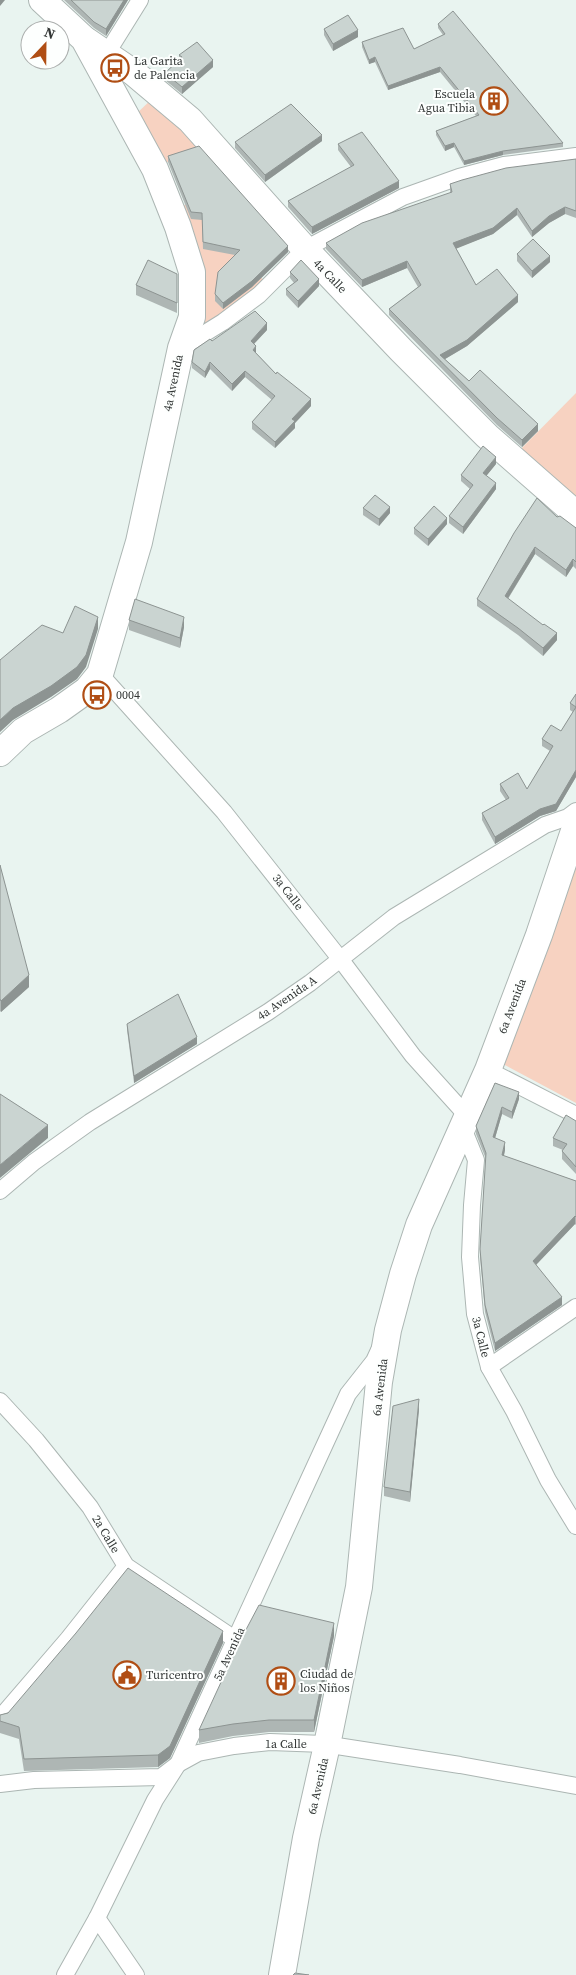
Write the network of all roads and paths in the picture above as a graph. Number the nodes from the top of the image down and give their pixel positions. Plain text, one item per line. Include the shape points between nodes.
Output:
1 (42, 0) edge
2 (140, 0) edge
3 (94, 45) junction
4 (576, 156) edge
5 (305, 249) junction
6 (181, 348) junction
7 (576, 514) edge
8 (100, 674) junction
9 (0, 753) edge
10 (576, 811) edge
11 (576, 825) edge
12 (341, 960) junction
13 (488, 1070) junction
14 (576, 1115) edge
15 (465, 1122) junction
16 (0, 1191) edge
17 (576, 1307) edge
18 (388, 1330) junction
19 (489, 1367) junction
20 (0, 1401) edge
21 (576, 1526) edge
22 (126, 1566) junction
23 (236, 1640) junction
24 (0, 1718) edge
25 (327, 1745) junction
26 (178, 1764) junction
27 (0, 1784) edge
28 (576, 1786) edge
29 (97, 1918) junction
30 (65, 1975) edge
31 (136, 1975) edge
32 (282, 1975) edge

1 - 3 main road, 4a Avenida
2 - 3 street via 112,45
3 - 5 main road, 4a Calle via 134,73 190,120
3 - 6 main road, 4a Avenida via 155,169 192,272 192,317
4 - 5 street via 504,164 459,177 403,197
5 - 6 street via 259,295
5 - 7 main road, 4a Calle via 487,436
6 - 8 main road, 4a Avenida via 139,542
8 - 9 main road, 4a Avenida via 87,690 23,731
8 - 12 street, 3a Calle via 224,812
10 - 12 street, 4a Avenida A via 545,825 394,917
11 - 13 main road, 6a Avenida
12 - 15 street, 3a Calle
12 - 16 street, 4a Avenida A via 268,1012 90,1122
13 - 14 street
13 - 15 main road, 6a Avenida
15 - 18 main road, 6a Avenida via 419,1225
15 - 19 street, 3a Calle via 476,1160 470,1257 476,1314
17 - 19 street
18 - 23 street, 5a Avenida via 374,1361 348,1394
18 - 25 main road, 6a Avenida via 379,1382 359,1587
19 - 21 street, 3a Calle
20 - 22 street, 2a Calle via 90,1507
22 - 23 street, 2a Calle
22 - 24 street
23 - 26 street, 5a Avenida
25 - 26 street, 1a Calle via 270,1742 234,1746 198,1753
25 - 28 street, 1a Calle via 460,1764
25 - 32 main road, 6a Avenida via 306,1838
26 - 27 street, 1a Calle via 161,1777 34,1780
26 - 29 street, 5a Avenida via 154,1800
29 - 30 street, 5a Avenida
29 - 31 street

